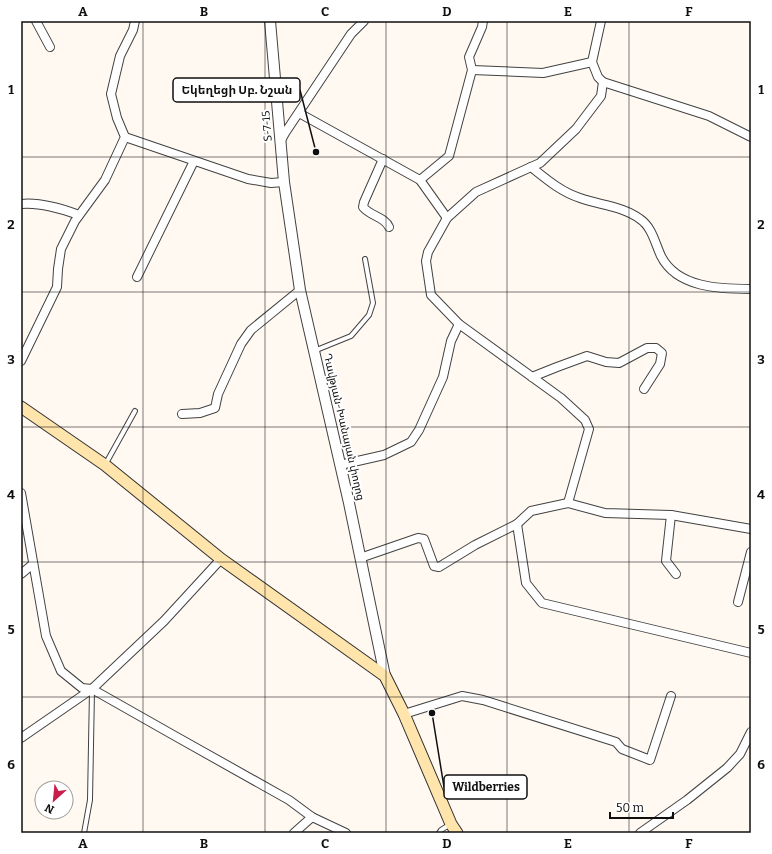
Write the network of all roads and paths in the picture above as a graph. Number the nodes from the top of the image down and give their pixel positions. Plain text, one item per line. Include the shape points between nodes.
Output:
1 (36, 21) edge
2 (135, 21) edge
3 (270, 21) edge
4 (364, 21) edge
5 (483, 21) edge
6 (600, 21) edge
7 (50, 47) dead end
8 (592, 62) junction
9 (472, 70) junction
10 (603, 82) junction
11 (299, 113) junction
12 (125, 137) junction
13 (751, 137) edge
14 (280, 142) junction
15 (384, 159) junction
16 (194, 161) junction
17 (531, 167) junction
18 (420, 180) junction
19 (284, 182) junction
20 (21, 204) edge
21 (79, 215) junction
22 (447, 218) junction
23 (389, 227) dead end
24 (364, 259) dead end
25 (137, 277) dead end
26 (751, 289) edge
27 (300, 290) junction
28 (459, 324) junction
29 (314, 351) junction
30 (21, 361) edge
31 (532, 377) junction
32 (644, 389) dead end
33 (21, 407) edge
34 (135, 411) dead end
35 (182, 414) dead end
36 (105, 465) junction
37 (340, 465) junction
38 (21, 494) edge
39 (568, 503) junction
40 (671, 515) junction
41 (517, 524) junction
42 (751, 529) edge
43 (751, 552) edge
44 (360, 558) junction
45 (221, 559) junction
46 (33, 564) junction
47 (21, 574) edge
48 (676, 574) dead end
49 (738, 602) dead end
50 (751, 653) edge
51 (385, 676) junction
52 (92, 689) junction
53 (671, 696) dead end
54 (404, 714) junction
55 (751, 732) edge
56 (21, 738) edge
57 (312, 817) junction
58 (454, 828) edge
59 (84, 833) edge
60 (294, 833) edge
61 (346, 833) edge
62 (439, 833) edge
63 (640, 833) edge

1 - 7 street
2 - 12 street via 120,56 111,94
3 - 14 street, Տ-7-15 / Տ-7-15
4 - 11 street via 351,34
5 - 9 street via 469,57
6 - 8 street
8 - 9 street via 542,73
8 - 10 street
9 - 18 street via 449,156
10 - 13 street via 709,116
10 - 17 street via 601,96 576,129 540,163
11 - 14 street
11 - 15 street
12 - 16 street
12 - 21 street via 105,180
14 - 19 street, Տ-7-15 / Տ-7-15
15 - 18 street
15 - 23 street via 363,207
16 - 19 street via 248,179 271,183
16 - 25 street
17 - 22 street via 476,192
17 - 26 street via 560,189 579,198 625,210 640,218 648,226 662,258 679,275 692,282 712,287
18 - 22 street
19 - 27 street, Դավթյան-Խանայան փողոց / Տ-7-15
20 - 21 street via 30,203
21 - 30 street via 61,249 57,287
22 - 28 street via 428,252 426,262 431,295
24 - 29 lane via 373,303 369,315 351,336
27 - 29 street, Դավթյան-Խանայան փողոց / Տ-7-15
27 - 35 street via 251,330 241,344 218,394 215,408 200,413
28 - 31 street
28 - 37 street via 451,342 443,377 411,442 384,455
29 - 37 street, Դավթյան-Խանայան փողոց / Տ-7-15
31 - 32 street via 587,356 619,363 647,348 656,348 662,353 660,364
31 - 39 street via 586,420 589,430
33 - 36 main road
34 - 36 lane
36 - 45 main road
37 - 44 street, Դավթյան-Խանայան փողոց / Տ-7-15
38 - 46 street
39 - 40 street via 605,513
39 - 41 street via 531,511
40 - 42 street
40 - 48 street via 666,561
41 - 44 street via 439,567 434,566 424,539 418,538
41 - 50 street via 526,583 542,603
43 - 49 street
44 - 51 street, Դավթյան-Խանայան փողոց / Տ-7-15
45 - 51 main road
45 - 52 street via 164,621
46 - 47 street
46 - 52 street via 46,636 61,671 82,688
51 - 54 main road
52 - 56 street
52 - 57 street via 289,800
52 - 59 lane via 90,800
53 - 54 street via 650,760 622,749 616,742 483,700 462,696
54 - 58 main road
55 - 63 street via 740,754 727,768
57 - 60 street
57 - 61 street
58 - 62 lane via 441,830

